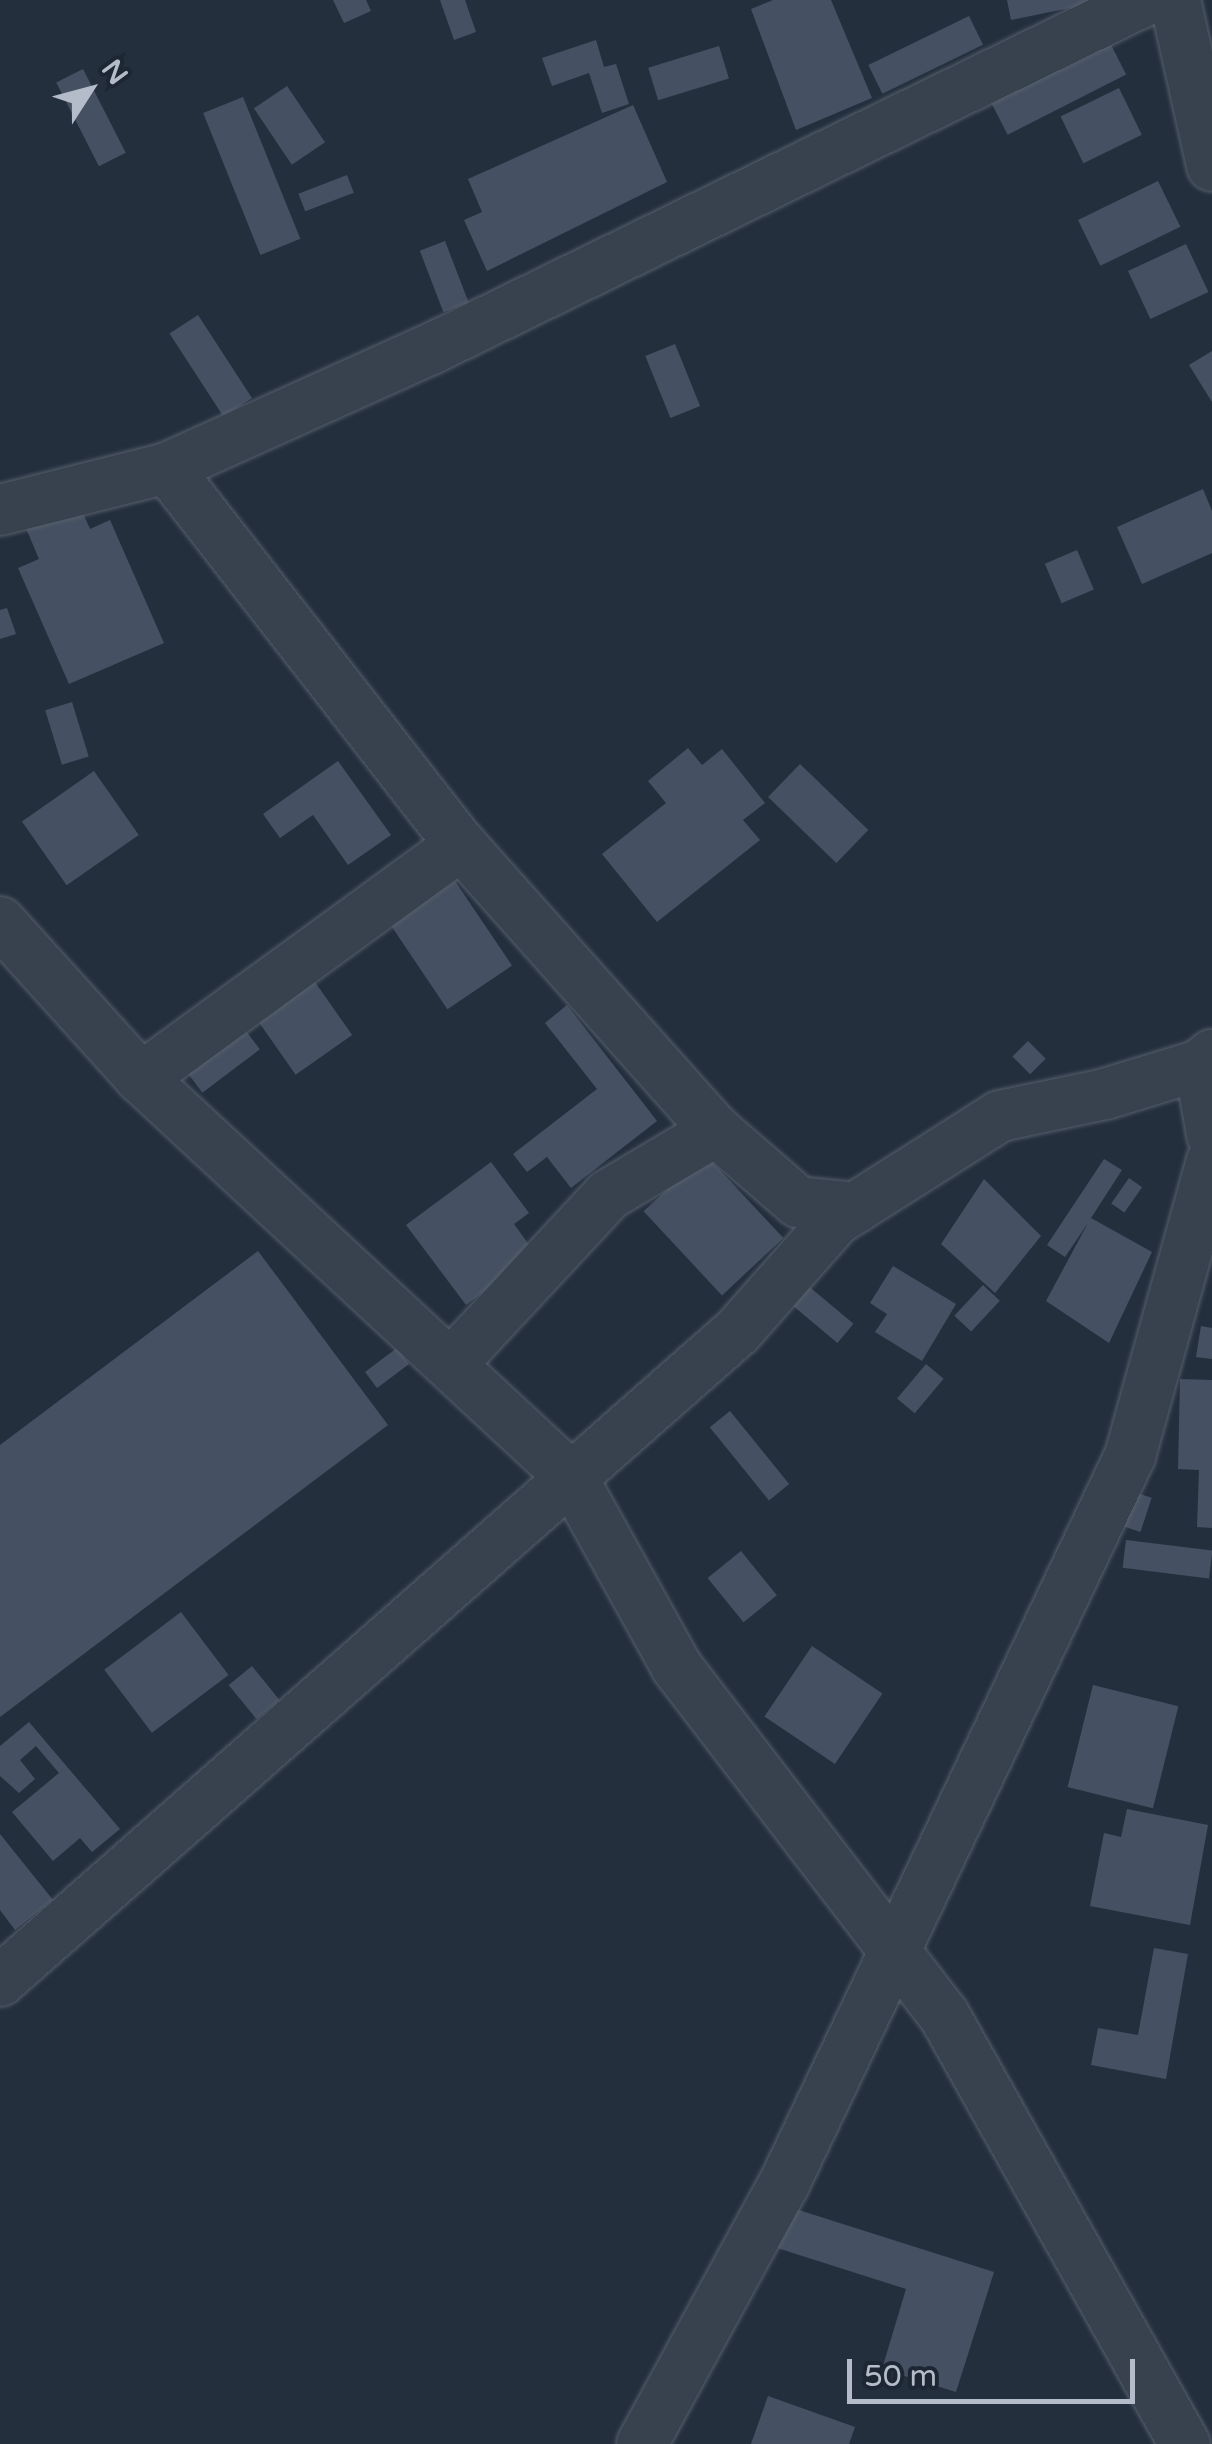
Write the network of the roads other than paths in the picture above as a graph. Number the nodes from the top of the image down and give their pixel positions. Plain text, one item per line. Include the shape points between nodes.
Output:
1 (1146, 0) edge
2 (1175, 0) edge
3 (1212, 166) edge
4 (167, 468) junction
5 (0, 510) edge
6 (461, 845) junction
7 (0, 922) edge
8 (1206, 1060) edge
9 (141, 1078) junction
10 (716, 1131) junction
11 (1212, 1134) edge
12 (1212, 1161) edge
13 (856, 1208) junction
14 (453, 1362) junction
15 (572, 1478) junction
16 (894, 1954) junction
17 (0, 1981) edge
18 (642, 2444) edge
19 (1185, 2444) edge

1 - 4 street via 430,349
2 - 3 street
4 - 5 street
4 - 6 street
6 - 9 street
6 - 10 street
7 - 9 street
8 - 11 street
8 - 13 street via 1000,1116
9 - 14 street
10 - 13 street via 798,1202
10 - 14 street via 608,1196
12 - 16 street via 1130,1456
13 - 15 street via 836,1220 738,1331
14 - 15 street
15 - 16 street via 676,1666
15 - 17 street
16 - 18 street via 784,2184
16 - 19 street via 944,2015

